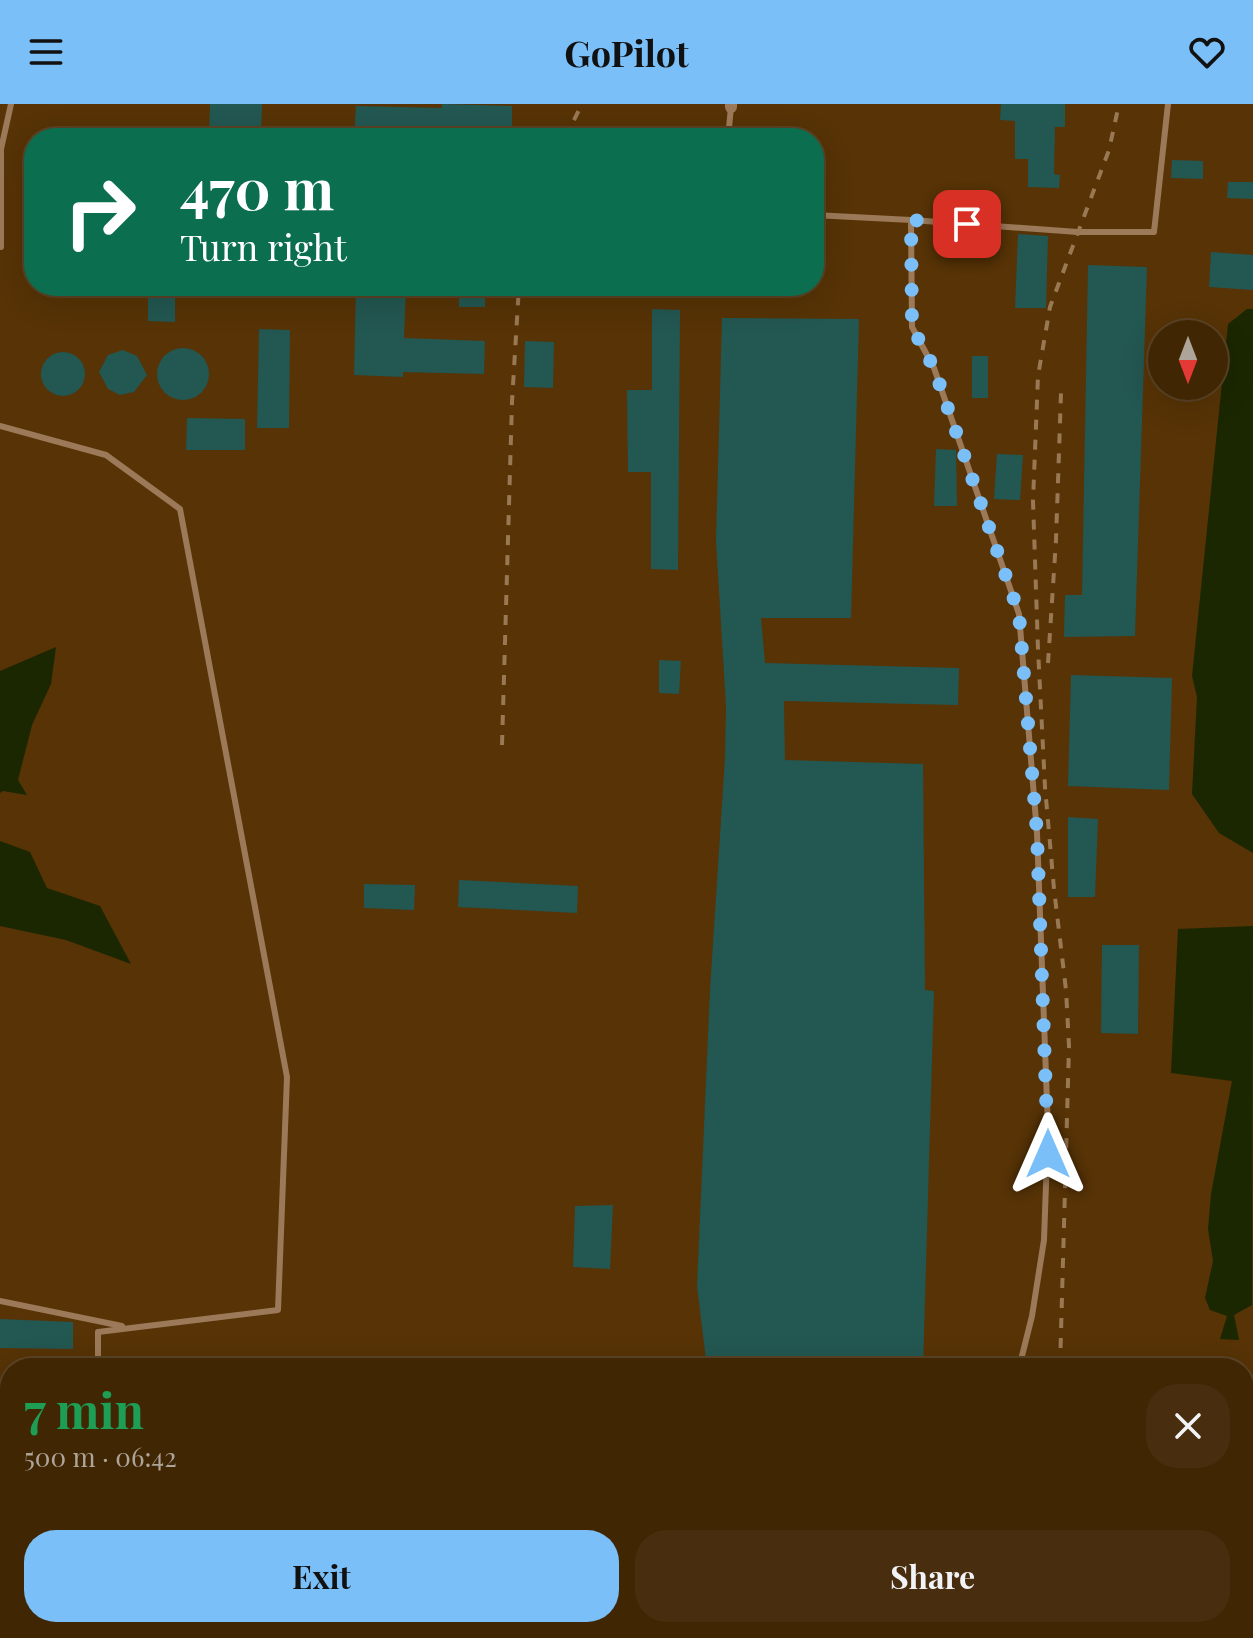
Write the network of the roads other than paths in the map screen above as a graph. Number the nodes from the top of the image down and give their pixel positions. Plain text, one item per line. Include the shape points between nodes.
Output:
1 (11, 104) edge
2 (1168, 104) edge
3 (731, 106) edge
4 (729, 128) edge
5 (824, 216) edge
6 (911, 220) junction
7 (1, 247) edge
8 (0, 426) edge
9 (0, 1301) edge
10 (127, 1327) junction
11 (98, 1358) edge
12 (1022, 1358) edge

1 - 7 lane via 1,149
2 - 6 lane via 1154,232
3 - 4 lane
5 - 6 lane
6 - 12 lane via 912,327 934,368 1019,614 1037,833 1048,1129 1042,1254
8 - 10 lane via 106,455 180,509 287,1077 278,1310
9 - 10 lane
10 - 11 lane via 98,1332

